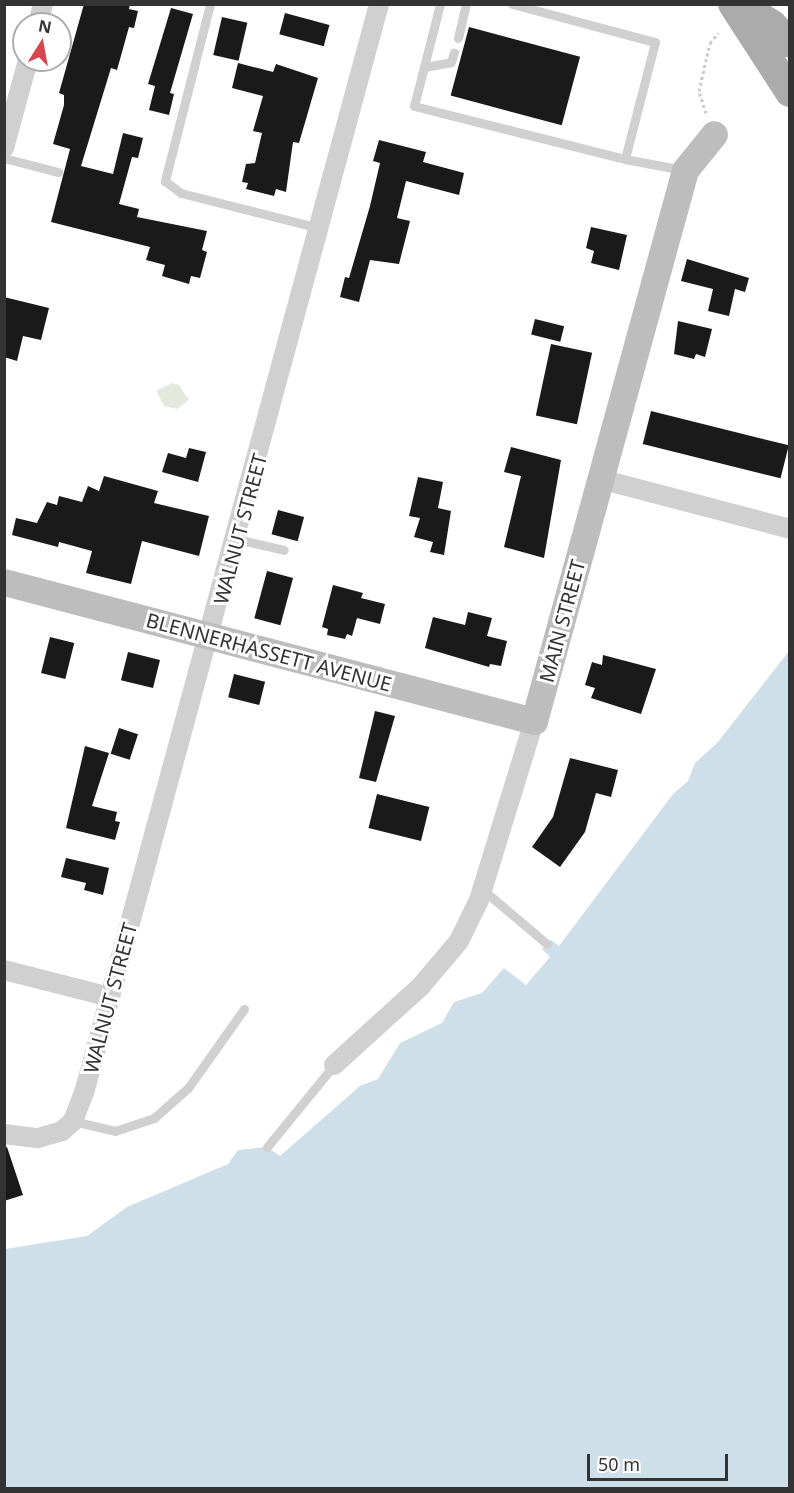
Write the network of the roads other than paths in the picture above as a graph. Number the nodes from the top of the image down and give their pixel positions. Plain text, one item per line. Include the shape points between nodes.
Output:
1 (210, 4) edge
2 (379, 4) edge
3 (440, 4) edge
4 (466, 4) edge
5 (512, 4) edge
6 (733, 4) edge
7 (739, 4) edge
8 (458, 38) dead end
9 (789, 42) edge
10 (454, 52) dead end
11 (424, 67) junction
12 (25, 72) edge
13 (789, 92) edge
14 (714, 134) road end
15 (5, 147) edge
16 (4, 158) edge
17 (625, 159) junction
18 (685, 170) junction
19 (58, 172) dead end
20 (320, 228) junction
21 (600, 478) junction
22 (789, 529) edge
23 (237, 539) junction
24 (284, 550) dead end
25 (4, 582) edge
26 (211, 636) junction
27 (534, 721) junction
28 (482, 889) junction
29 (547, 944) dead end
30 (4, 970) edge
31 (110, 997) junction
32 (244, 1009) dead end
33 (334, 1065) joint
34 (74, 1121) junction
35 (4, 1134) edge
36 (267, 1147) dead end

1 - 20 lane via 165,181 181,193
2 - 20 street, WALNUT STREET
3 - 11 lane
4 - 8 lane
5 - 17 lane via 656,42
6 - 13 main road
7 - 9 main road via 772,25
10 - 11 lane via 452,62
11 - 17 lane via 414,106
12 - 15 street
14 - 18 street, MAIN STREET
16 - 19 lane
17 - 18 lane
18 - 21 street, MAIN STREET
20 - 23 street, WALNUT STREET
21 - 22 street
21 - 27 street, MAIN STREET
23 - 24 lane
23 - 26 street, WALNUT STREET
25 - 26 street, BLENNERHASSETT AVENUE
26 - 27 street, BLENNERHASSETT AVENUE
26 - 31 street, WALNUT STREET
27 - 28 street, MAIN STREET
28 - 29 lane
28 - 33 street, MAIN STREET via 471,919 442,964
30 - 31 street
31 - 34 street, WALNUT STREET
32 - 34 lane via 188,1088 154,1118 115,1131
33 - 36 lane
34 - 35 street via 62,1131 38,1138

